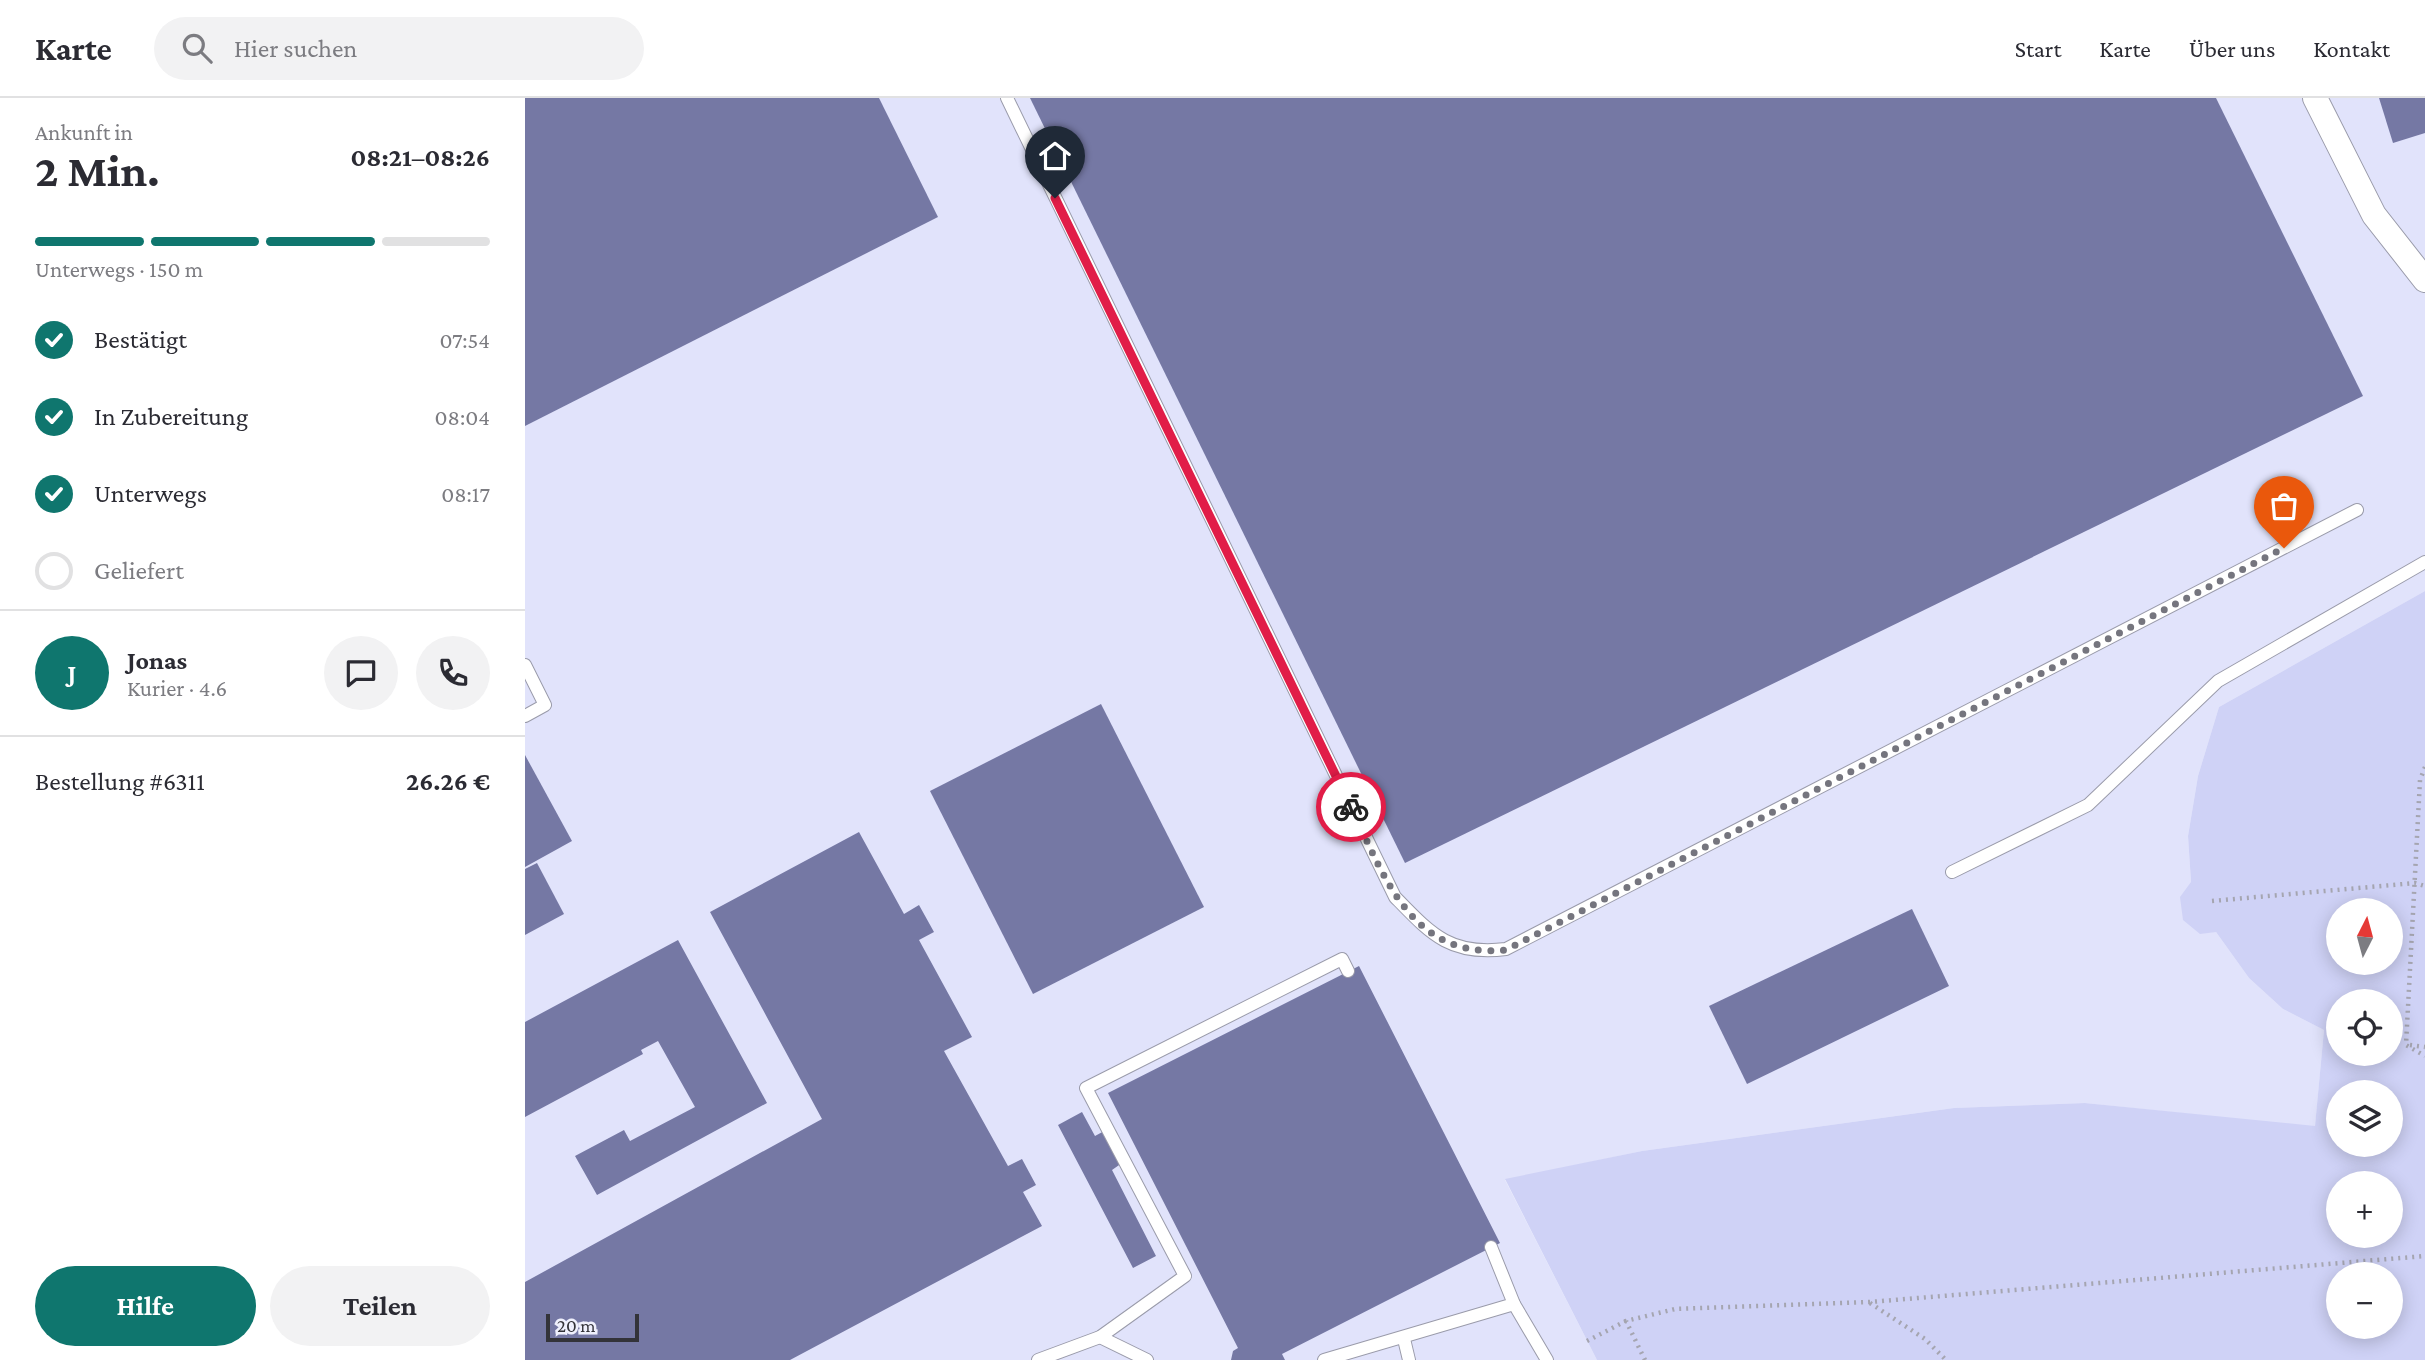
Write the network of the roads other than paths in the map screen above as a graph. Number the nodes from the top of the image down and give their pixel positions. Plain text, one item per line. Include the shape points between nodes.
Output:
1 (1007, 98) edge
2 (2315, 98) edge
3 (2425, 280) edge
4 (2357, 510) dead end
5 (2425, 562) edge
6 (525, 665) edge
7 (525, 716) edge
8 (1952, 872) dead end
9 (1348, 971) dead end
10 (1491, 1247) dead end
11 (1514, 1304) junction
12 (1100, 1338) junction
13 (1404, 1339) junction
14 (1038, 1360) edge
15 (1147, 1360) edge
16 (1324, 1360) edge
17 (1409, 1360) edge
18 (1547, 1360) edge

1 - 4 lane via 1395,897 1433,937 1479,952 1506,950
2 - 3 street via 2374,215
5 - 8 lane via 2218,681 2088,805
6 - 7 lane via 545,705
9 - 12 lane via 1342,959 1086,1088 1185,1276
10 - 11 lane
11 - 13 lane
11 - 18 lane
12 - 14 lane
12 - 15 lane
13 - 16 lane
13 - 17 lane

